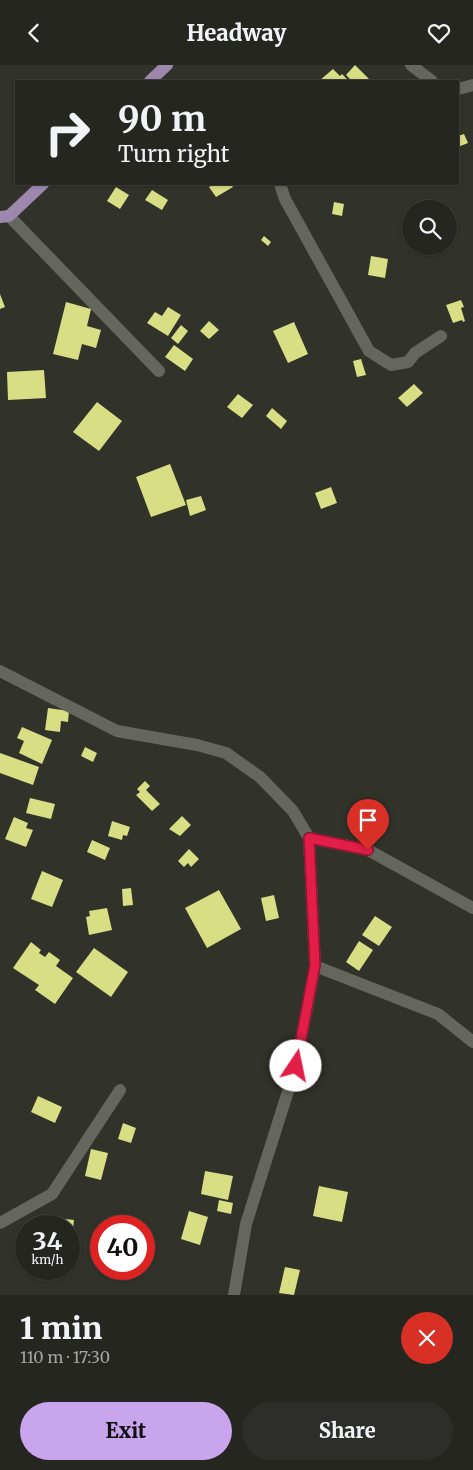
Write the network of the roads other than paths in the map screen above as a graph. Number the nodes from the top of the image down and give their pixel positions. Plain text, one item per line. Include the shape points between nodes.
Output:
1 (167, 65) edge
2 (411, 65) edge
3 (151, 80) edge
4 (431, 80) edge
5 (473, 85) edge
6 (459, 89) edge
7 (42, 185) edge
8 (280, 185) edge
9 (4, 216) edge
10 (441, 336) dead end
11 (159, 371) dead end
12 (0, 671) edge
13 (309, 838) junction
14 (473, 908) edge
15 (315, 965) junction
16 (473, 1042) edge
17 (120, 1090) dead end
18 (0, 1223) edge
19 (234, 1295) edge

1 - 3 main road
2 - 4 street
5 - 6 street
7 - 9 main road
8 - 10 street via 369,351 391,365 408,362 415,353
9 - 11 street
12 - 13 street via 117,731 226,753 260,777 293,811
13 - 14 street via 368,850
13 - 15 street
15 - 16 street via 438,1014
15 - 19 street via 296,1066 246,1224
17 - 18 street via 52,1194

